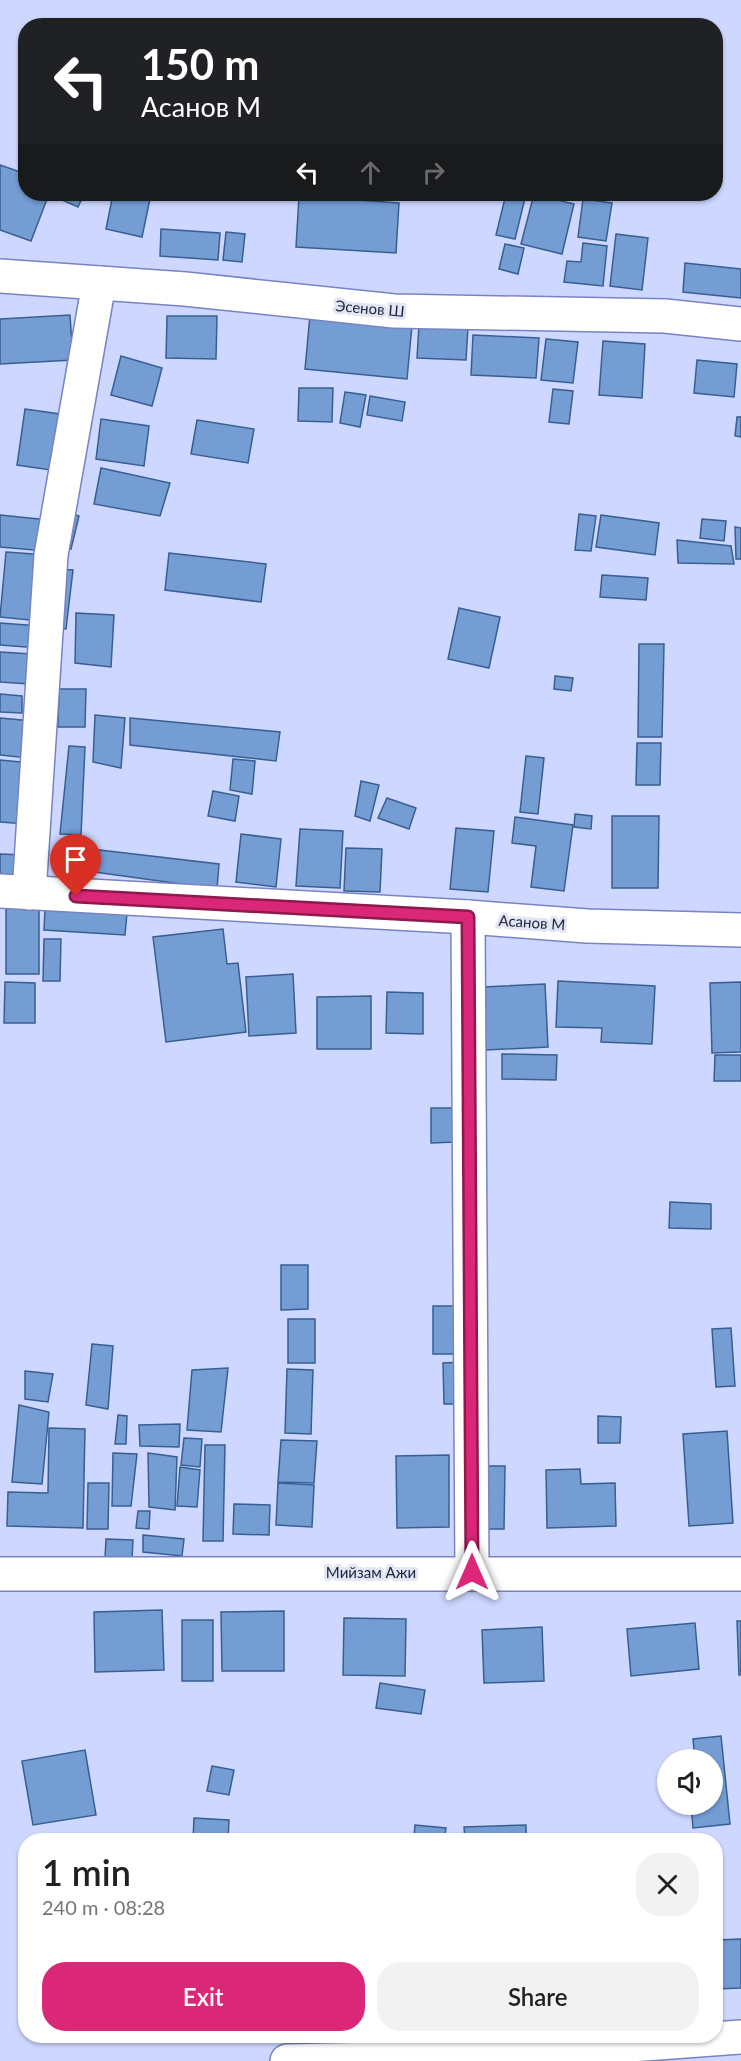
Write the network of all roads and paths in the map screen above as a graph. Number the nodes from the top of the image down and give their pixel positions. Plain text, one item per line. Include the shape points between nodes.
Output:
1 (0, 276) edge
2 (99, 283) junction
3 (741, 324) edge
4 (15, 892) edge
5 (468, 917) junction
6 (741, 930) edge
7 (472, 1572) junction
8 (0, 1574) edge
9 (741, 1574) edge
10 (741, 2037) edge
11 (723, 2038) edge
12 (658, 2043) edge
13 (286, 2061) edge

1 - 2 street, Эсенов Ш
2 - 3 street, Эсенов Ш via 394,311 665,316
2 - 4 street via 51,555
4 - 5 street, Асанов М
5 - 6 street, Асанов М via 587,926
5 - 7 street
7 - 8 street, Мийзам Ажи
7 - 9 street, Мийзам Ажи
10 - 11 street
12 - 13 street via 466,2057

